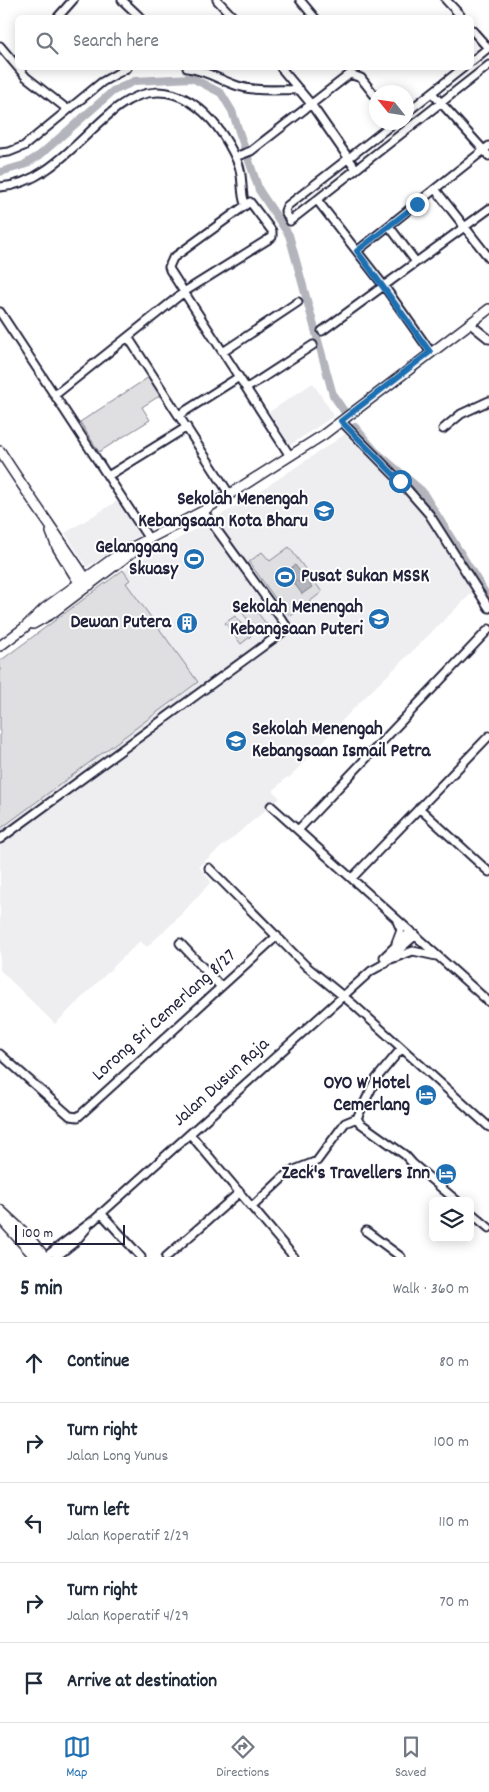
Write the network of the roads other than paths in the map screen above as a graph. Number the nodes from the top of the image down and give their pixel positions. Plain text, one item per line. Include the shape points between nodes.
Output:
1 (72, 0) edge
2 (122, 0) edge
3 (217, 0) edge
4 (300, 0) edge
5 (446, 0) edge
6 (60, 15) edge
7 (137, 15) edge
8 (231, 15) edge
9 (312, 15) edge
10 (460, 15) dead end
11 (474, 32) edge
12 (0, 46) edge
13 (15, 57) edge
14 (474, 59) edge
15 (489, 65) edge
16 (22, 70) edge
17 (123, 70) edge
18 (196, 70) edge
19 (283, 70) edge
20 (461, 70) edge
21 (369, 88) edge
22 (300, 90) junction
23 (432, 93) junction
24 (441, 102) junction
25 (311, 104) junction
26 (414, 107) edge
27 (67, 109) junction
28 (384, 130) edge
29 (487, 151) edge
30 (0, 153) edge
31 (235, 156) junction
32 (349, 159) junction
33 (356, 169) junction
34 (0, 187) edge
35 (435, 189) junction
36 (317, 200) junction
37 (245, 204) junction
38 (489, 209) edge
39 (389, 226) junction
40 (465, 227) junction
41 (357, 251) junction
42 (489, 258) edge
43 (416, 262) junction
44 (384, 286) junction
45 (184, 292) junction
46 (298, 302) dead end
47 (489, 309) edge
48 (0, 312) edge
49 (469, 323) junction
50 (322, 331) dead end
51 (128, 337) junction
52 (489, 339) edge
53 (313, 344) dead end
54 (223, 352) junction
55 (430, 352) junction
56 (239, 377) junction
57 (247, 388) junction
58 (55, 395) junction
59 (489, 401) edge
60 (179, 415) junction
61 (341, 421) junction
62 (187, 427) junction
63 (443, 429) dead end
64 (0, 451) edge
65 (290, 456) junction
66 (108, 476) junction
67 (230, 495) junction
68 (203, 511) junction
69 (150, 538) junction
70 (85, 584) junction
71 (489, 608) edge
72 (489, 629) edge
73 (0, 646) edge
74 (489, 736) edge
75 (271, 806) dead end
76 (419, 808) junction
77 (298, 829) junction
78 (0, 839) edge
79 (209, 868) dead end
80 (489, 872) edge
81 (352, 878) junction
82 (394, 916) junction
83 (413, 933) junction
84 (276, 936) junction
85 (180, 944) dead end
86 (392, 950) junction
87 (440, 958) junction
88 (386, 961) junction
89 (372, 971) junction
90 (221, 987) junction
91 (343, 996) junction
92 (489, 1002) edge
93 (401, 1049) junction
94 (0, 1054) edge
95 (357, 1118) junction
96 (489, 1127) edge
97 (190, 1134) junction
98 (240, 1192) junction
99 (452, 1197) edge
100 (252, 1207) junction
101 (0, 1210) edge
102 (101, 1213) junction
103 (474, 1215) edge
104 (0, 1218) edge
105 (94, 1220) junction
106 (489, 1228) edge
107 (366, 1231) dead end
108 (26, 1247) junction
109 (28, 1257) edge
110 (35, 1257) edge
111 (45, 1257) edge
112 (56, 1257) edge
113 (141, 1257) edge
114 (166, 1257) edge
115 (294, 1257) edge
116 (401, 1257) edge

1 - 6 street
2 - 7 street
3 - 8 street
4 - 9 street
5 - 10 street
11 - 14 street via 488,48
12 - 13 street
15 - 24 street
16 - 27 street via 26,77
17 - 27 street
18 - 22 street via 246,87
19 - 22 street
20 - 23 street
21 - 25 street via 361,78 350,74
22 - 25 street
23 - 24 street
23 - 26 street
24 - 29 street
24 - 33 street
25 - 31 street via 248,152
25 - 32 street
27 - 30 street via 24,146
28 - 32 street
29 - 35 street
31 - 34 street via 206,114 193,102 181,96 149,94 119,107 37,175
31 - 37 street via 242,172
32 - 33 street
32 - 36 street via 287,206 285,211 290,221
33 - 36 street
35 - 39 street
35 - 40 street
36 - 41 street
37 - 45 street via 171,260 170,270
37 - 45 street via 254,204 272,231 272,237
38 - 40 street
39 - 41 street
39 - 43 street
40 - 42 street
40 - 43 street
41 - 44 street
43 - 44 street
44 - 50 street
44 - 55 street
45 - 51 street
45 - 54 street
46 - 54 street
47 - 49 main road
48 - 58 street
49 - 52 street
49 - 55 main road
51 - 58 street
51 - 60 street
53 - 57 street
54 - 56 street
55 - 61 main road
56 - 57 street
56 - 60 street
57 - 65 street
58 - 66 street
59 - 63 street via 461,414
60 - 62 street
61 - 65 main road
61 - 71 street via 429,514
62 - 66 street
62 - 67 street
64 - 70 main road via 49,528 63,543
65 - 67 main road
66 - 69 street
67 - 68 main road
68 - 69 main road
68 - 78 street via 288,628
69 - 70 main road
70 - 73 main road via 45,608
72 - 77 street
74 - 76 street
75 - 77 street
76 - 80 street
76 - 81 street
77 - 81 street
79 - 84 street
81 - 82 street
82 - 83 street
82 - 86 street via 401,930
83 - 86 street, Jalan Dusun Raja
83 - 87 street
83 - 88 street, Jalan Dusun Raja
84 - 90 street, Lorong Sri Cemerlang 8/27
84 - 91 street
85 - 90 street
86 - 89 street, Jalan Dusun Raja
87 - 88 street via 413,951
87 - 92 street
88 - 89 street, Jalan Dusun Raja
89 - 91 street, Jalan Dusun Raja
90 - 94 street, Lorong Sri Cemerlang 8/27 via 76,1118
91 - 93 street
91 - 97 street, Jalan Dusun Raja
93 - 95 street via 376,1079
93 - 96 street
95 - 99 street
95 - 100 street via 345,1123 317,1161 289,1172
97 - 98 street
97 - 102 street, Jalan Dusun Raja
98 - 100 street
98 - 114 street
100 - 115 street
101 - 111 main road
102 - 105 street, Jalan Dusun Raja
102 - 113 street
103 - 106 street
104 - 108 main road
105 - 111 street, Jalan Dusun Raja
105 - 112 street, Jalan Dusun Raja via 75,1242
107 - 116 street
108 - 109 main road
108 - 110 main road

